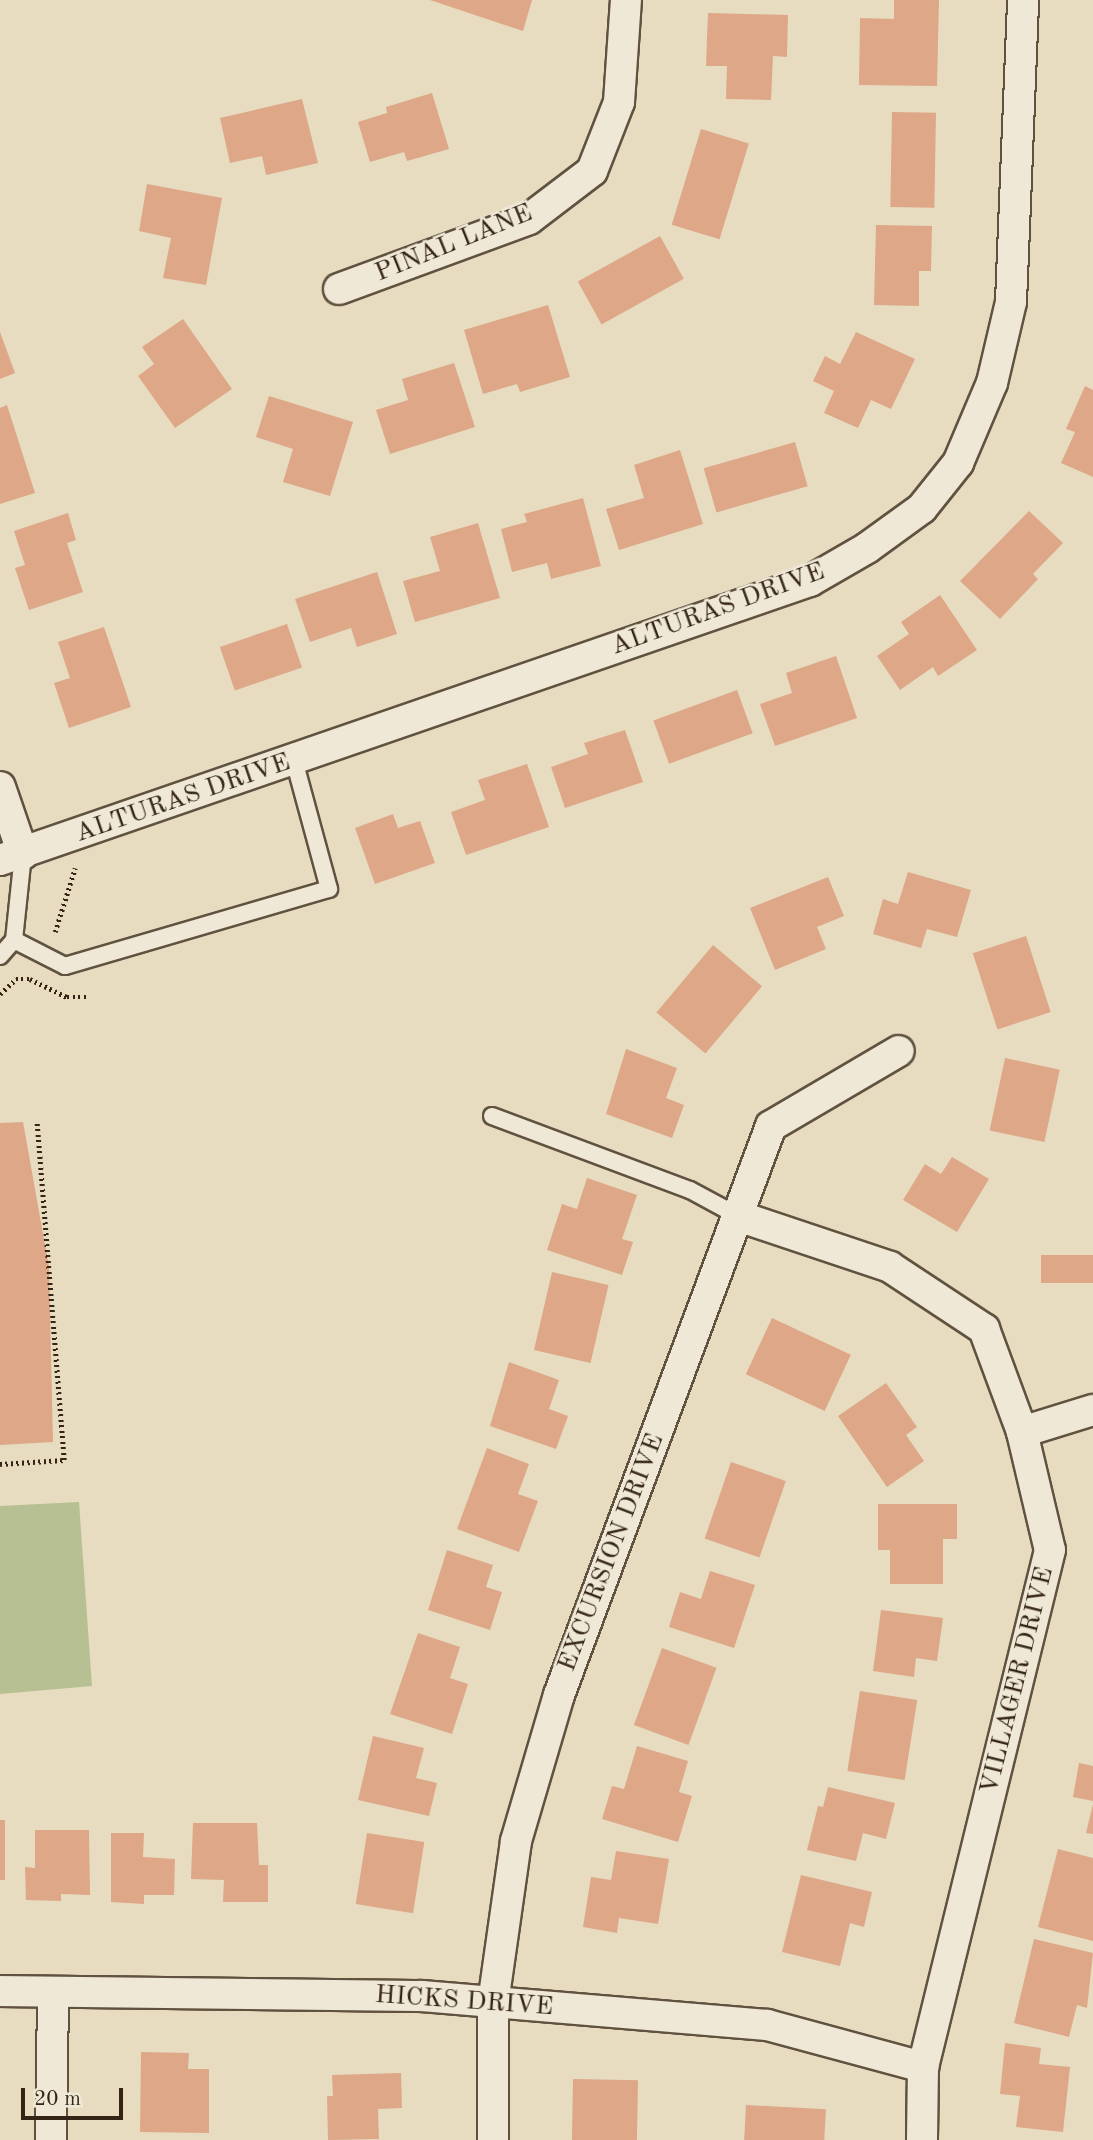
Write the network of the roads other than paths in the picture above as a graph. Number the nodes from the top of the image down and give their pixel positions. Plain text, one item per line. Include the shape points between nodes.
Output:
1 (626, 0) edge
2 (1023, 0) edge
3 (339, 289) dead end
4 (295, 760) junction
5 (0, 787) edge
6 (12, 857) edge
7 (14, 940) junction
8 (0, 956) edge
9 (899, 1051) dead end
10 (492, 1116) dead end
11 (738, 1216) junction
12 (1093, 1410) edge
13 (1022, 1432) junction
14 (0, 1991) edge
15 (53, 1992) junction
16 (493, 2003) junction
17 (923, 2067) junction
18 (51, 2140) edge
19 (494, 2140) edge
20 (922, 2140) edge

1 - 3 street, PINAL LANE via 619,102 592,171 529,219
2 - 4 street, ALTURAS DRIVE via 1011,302 992,383 958,463 922,508 810,581
4 - 6 street, ALTURAS DRIVE
4 - 7 lane via 329,889 65,966
5 - 6 street
6 - 7 lane
7 - 8 lane
9 - 11 street, EXCURSION DRIVE via 771,1126
10 - 11 lane via 690,1190
11 - 13 street, VILLAGER DRIVE via 890,1267 984,1329
11 - 16 street, EXCURSION DRIVE via 559,1695 516,1841
12 - 13 street
13 - 17 street, VILLAGER DRIVE via 1050,1550
14 - 15 street, HICKS DRIVE
15 - 16 street, HICKS DRIVE via 422,1996
15 - 18 street
16 - 17 street, HICKS DRIVE via 767,2025
16 - 19 street, EXCURSION DRIVE
17 - 20 street, VILLAGER DRIVE

